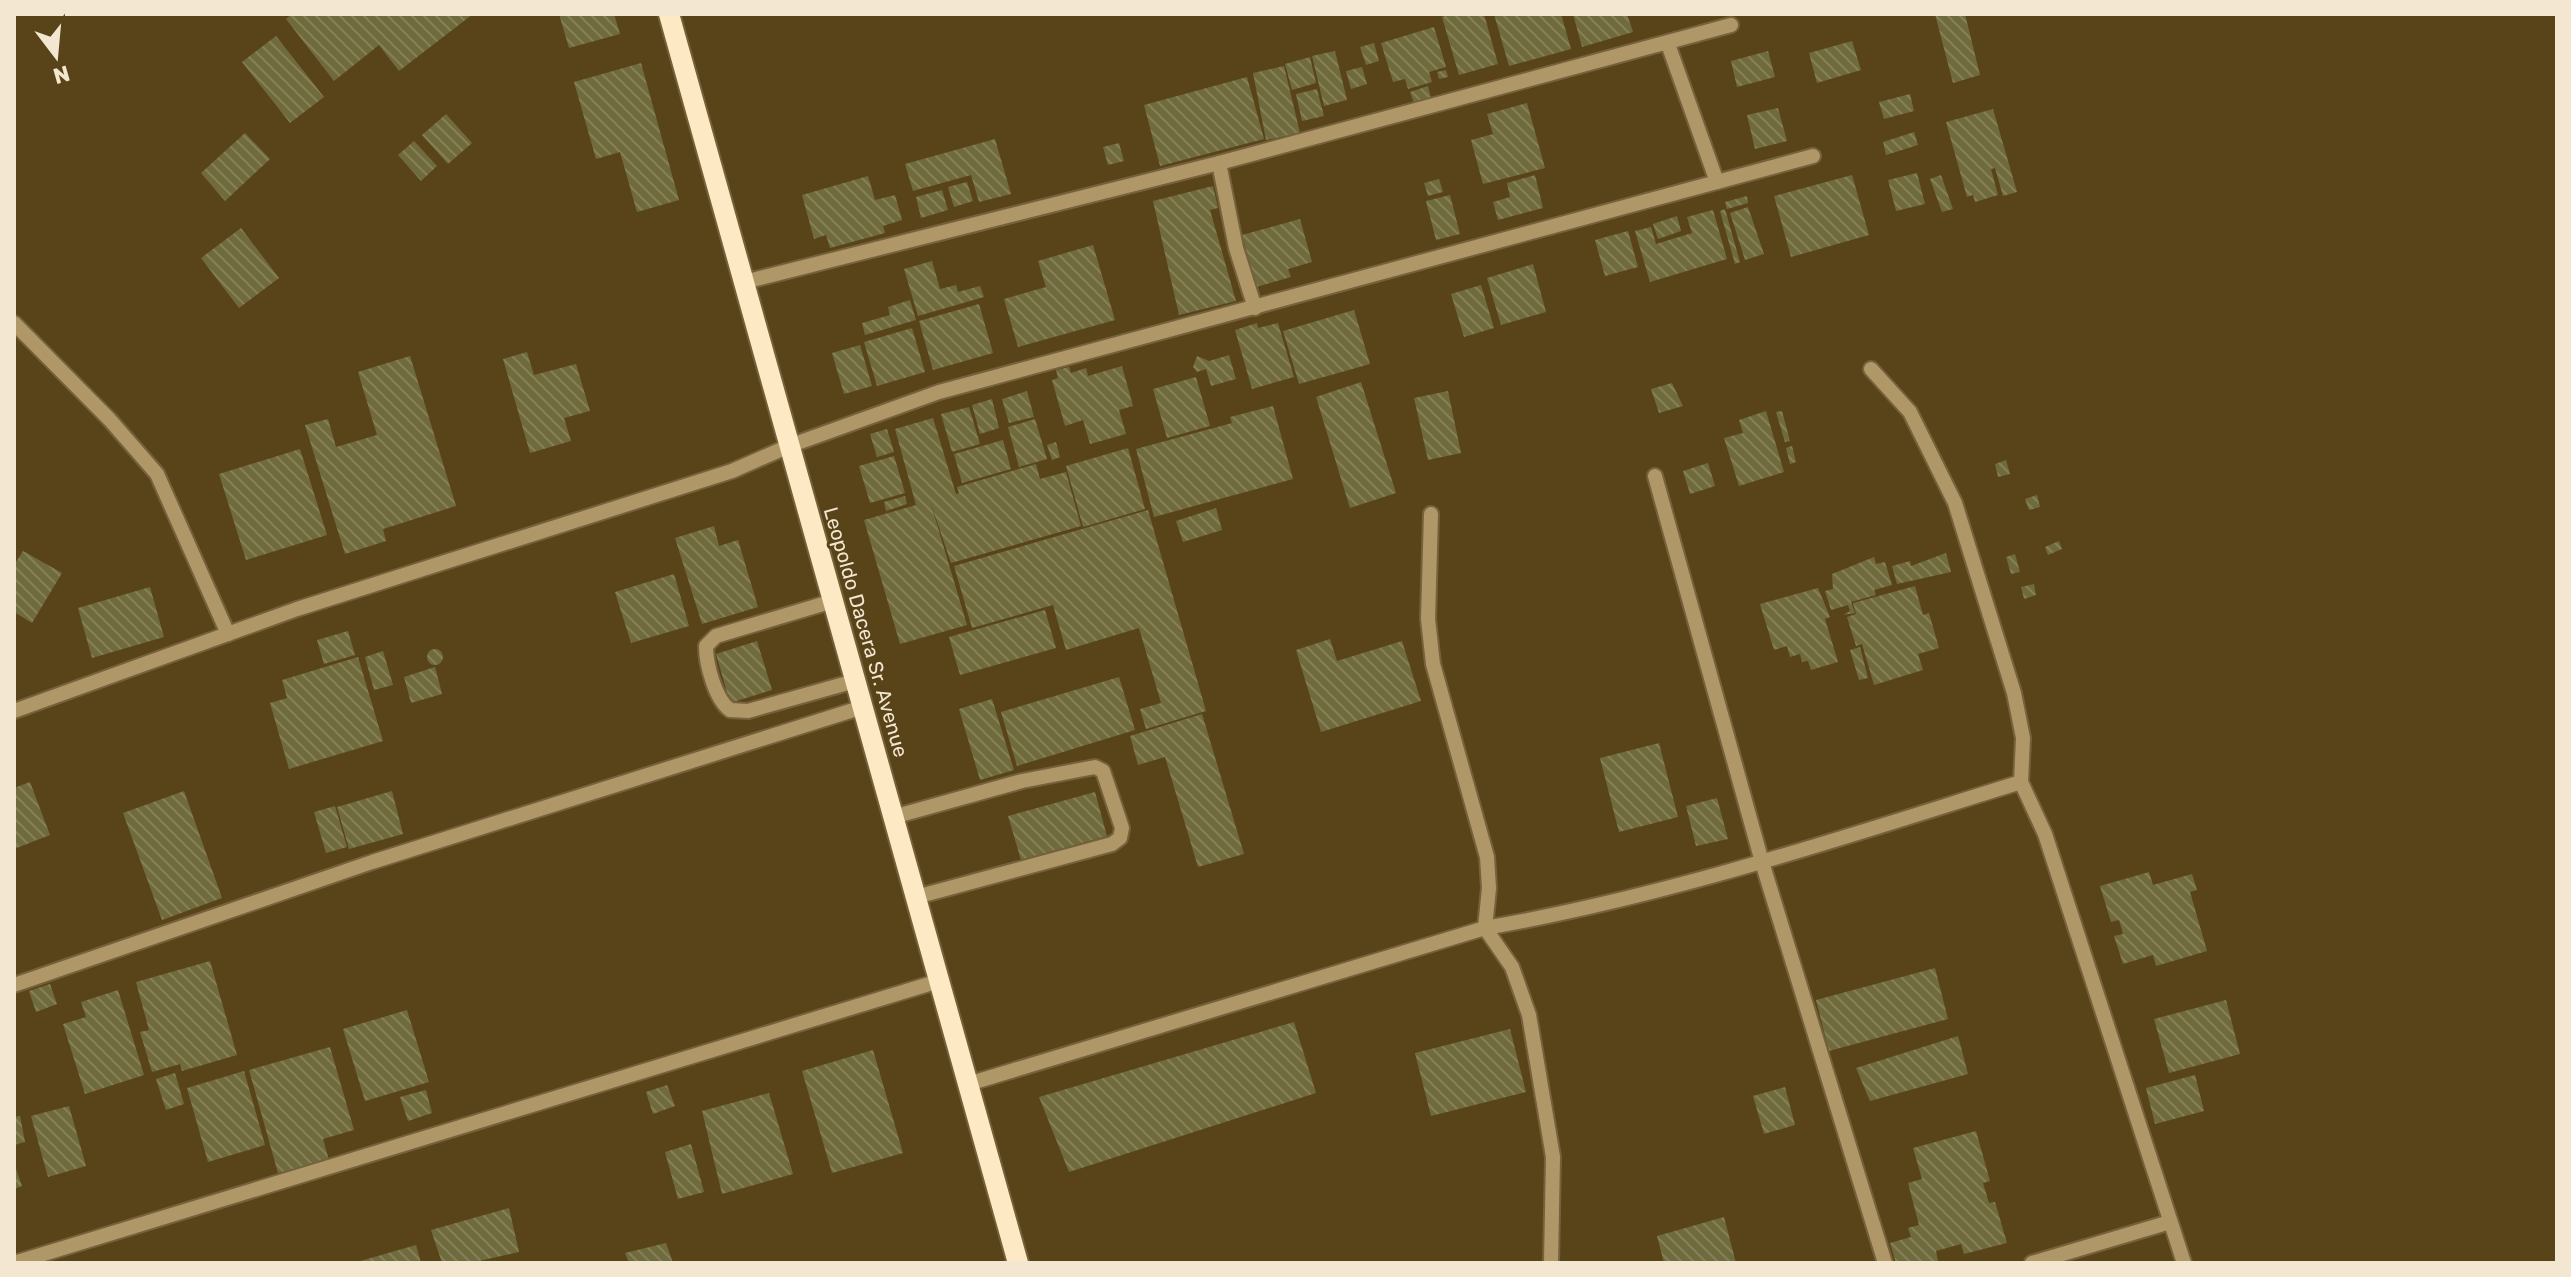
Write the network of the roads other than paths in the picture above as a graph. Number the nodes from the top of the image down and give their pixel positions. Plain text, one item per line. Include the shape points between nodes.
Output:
1 (669, 14) edge
2 (1731, 25) dead end
3 (1668, 44) junction
4 (1813, 156) dead end
5 (1219, 163) junction
6 (1717, 182) junction
7 (744, 282) junction
8 (1255, 308) junction
9 (14, 323) edge
10 (1871, 369) dead end
11 (789, 446) junction
12 (1655, 476) dead end
13 (1431, 514) dead end
14 (833, 601) junction
15 (228, 634) junction
16 (855, 681) junction
17 (863, 707) junction
18 (14, 711) edge
19 (2021, 782) junction
20 (893, 817) junction
21 (1762, 862) junction
22 (916, 897) junction
23 (1485, 928) junction
24 (939, 981) junction
25 (14, 985) edge
26 (968, 1084) junction
27 (2170, 1222) junction
28 (14, 1263) edge
29 (1018, 1263) edge
30 (1551, 1263) edge
31 (1885, 1263) edge
32 (2032, 1263) edge
33 (2184, 1263) edge

1 - 7 main road, Leopoldo Dacera Sr. Avenue
2 - 3 street
3 - 5 street
3 - 6 street
4 - 6 street
5 - 7 street
5 - 8 street
6 - 8 street
7 - 11 main road, Leopoldo Dacera Sr. Avenue
8 - 11 street via 939,392
9 - 15 street via 157,474
10 - 19 street via 1910,412 1955,503 2014,693 2023,738
11 - 14 main road, Leopoldo Dacera Sr. Avenue
11 - 15 street via 732,471
12 - 21 street
13 - 23 street via 1428,619 1433,664 1487,857
14 - 16 main road, Leopoldo Dacera Sr. Avenue
14 - 16 street via 716,636 706,646 706,655 721,701 730,710 748,711
15 - 18 street
16 - 17 main road, Leopoldo Dacera Sr. Avenue
17 - 20 main road, Leopoldo Dacera Sr. Avenue
17 - 25 street via 372,862
19 - 21 street
19 - 27 street via 2045,834
20 - 22 main road, Leopoldo Dacera Sr. Avenue
20 - 22 street via 1095,767 1103,771 1122,828 1120,838 1103,847
21 - 23 street via 1574,912
21 - 31 street
22 - 24 main road, Leopoldo Dacera Sr. Avenue
23 - 26 street
23 - 30 street via 1523,989 1531,1029 1553,1157
24 - 26 main road, Leopoldo Dacera Sr. Avenue
24 - 28 street
26 - 29 main road, Leopoldo Dacera Sr. Avenue
27 - 32 street
27 - 33 street

